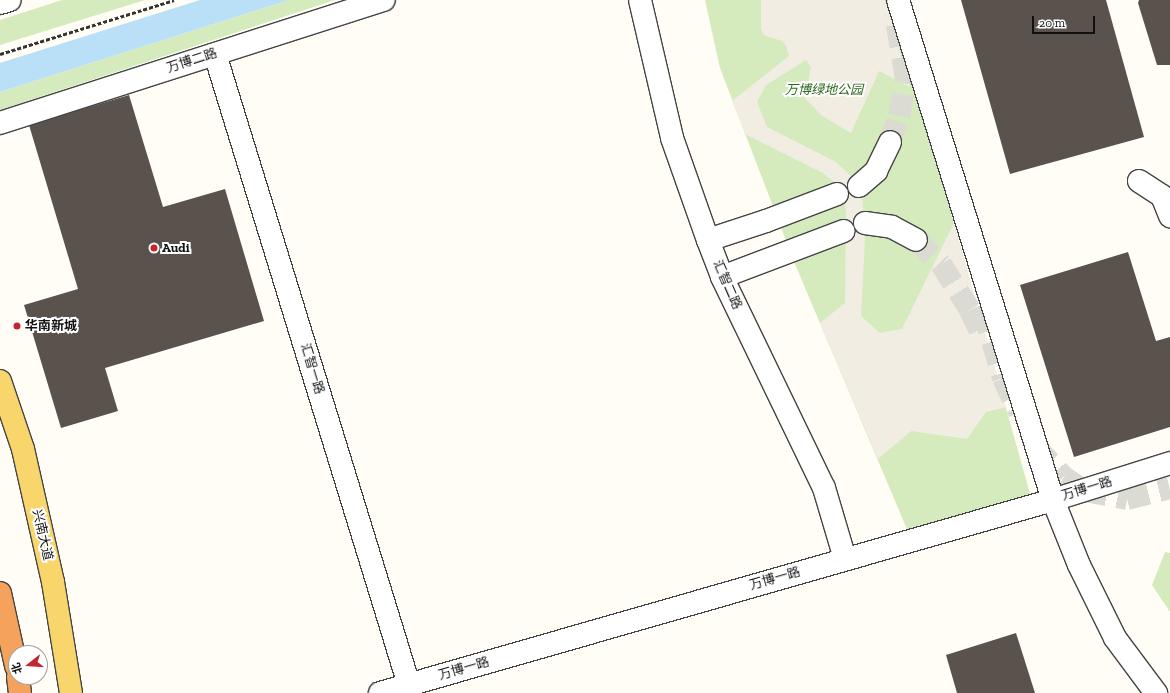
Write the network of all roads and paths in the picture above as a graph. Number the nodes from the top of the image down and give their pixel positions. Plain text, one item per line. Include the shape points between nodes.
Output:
1 (10, 0) edge
2 (174, 0) edge
3 (384, 0) edge
4 (640, 0) edge
5 (898, 0) edge
6 (0, 3) edge
7 (0, 54) edge
8 (215, 54) junction
9 (0, 123) edge
10 (890, 142) tunnel mouth
11 (1139, 181) dead end
12 (859, 186) dead end
13 (837, 194) dead end
14 (1170, 216) edge
15 (865, 223) dead end
16 (844, 230) dead end
17 (708, 240) junction
18 (916, 240) tunnel mouth
19 (722, 277) junction
20 (0, 381) edge
21 (1170, 463) edge
22 (1053, 500) junction
23 (845, 559) junction
24 (0, 593) edge
25 (12, 645) edge
26 (408, 685) junction
27 (71, 693) edge
28 (380, 693) edge
29 (1156, 693) edge

1 - 6 street
2 - 7 path
3 - 8 street, 万博二路
4 - 17 street, 汇智二路 via 672,138
5 - 22 street
8 - 9 street, 万博二路
8 - 26 street, 汇智一路
10 - 12 street via 876,171
11 - 14 street via 1162,196
13 - 17 street via 766,222
15 - 18 street via 892,227
16 - 19 street
17 - 19 street, 汇智二路
19 - 23 street, 汇智二路 via 824,488
20 - 27 main road, 兴南大道 via 22,449 53,582
21 - 22 street, 万博一路
22 - 23 street, 万博一路
22 - 29 street via 1079,566 1115,638
23 - 26 street, 万博一路
24 - 25 highway
26 - 28 street, 万博一路

